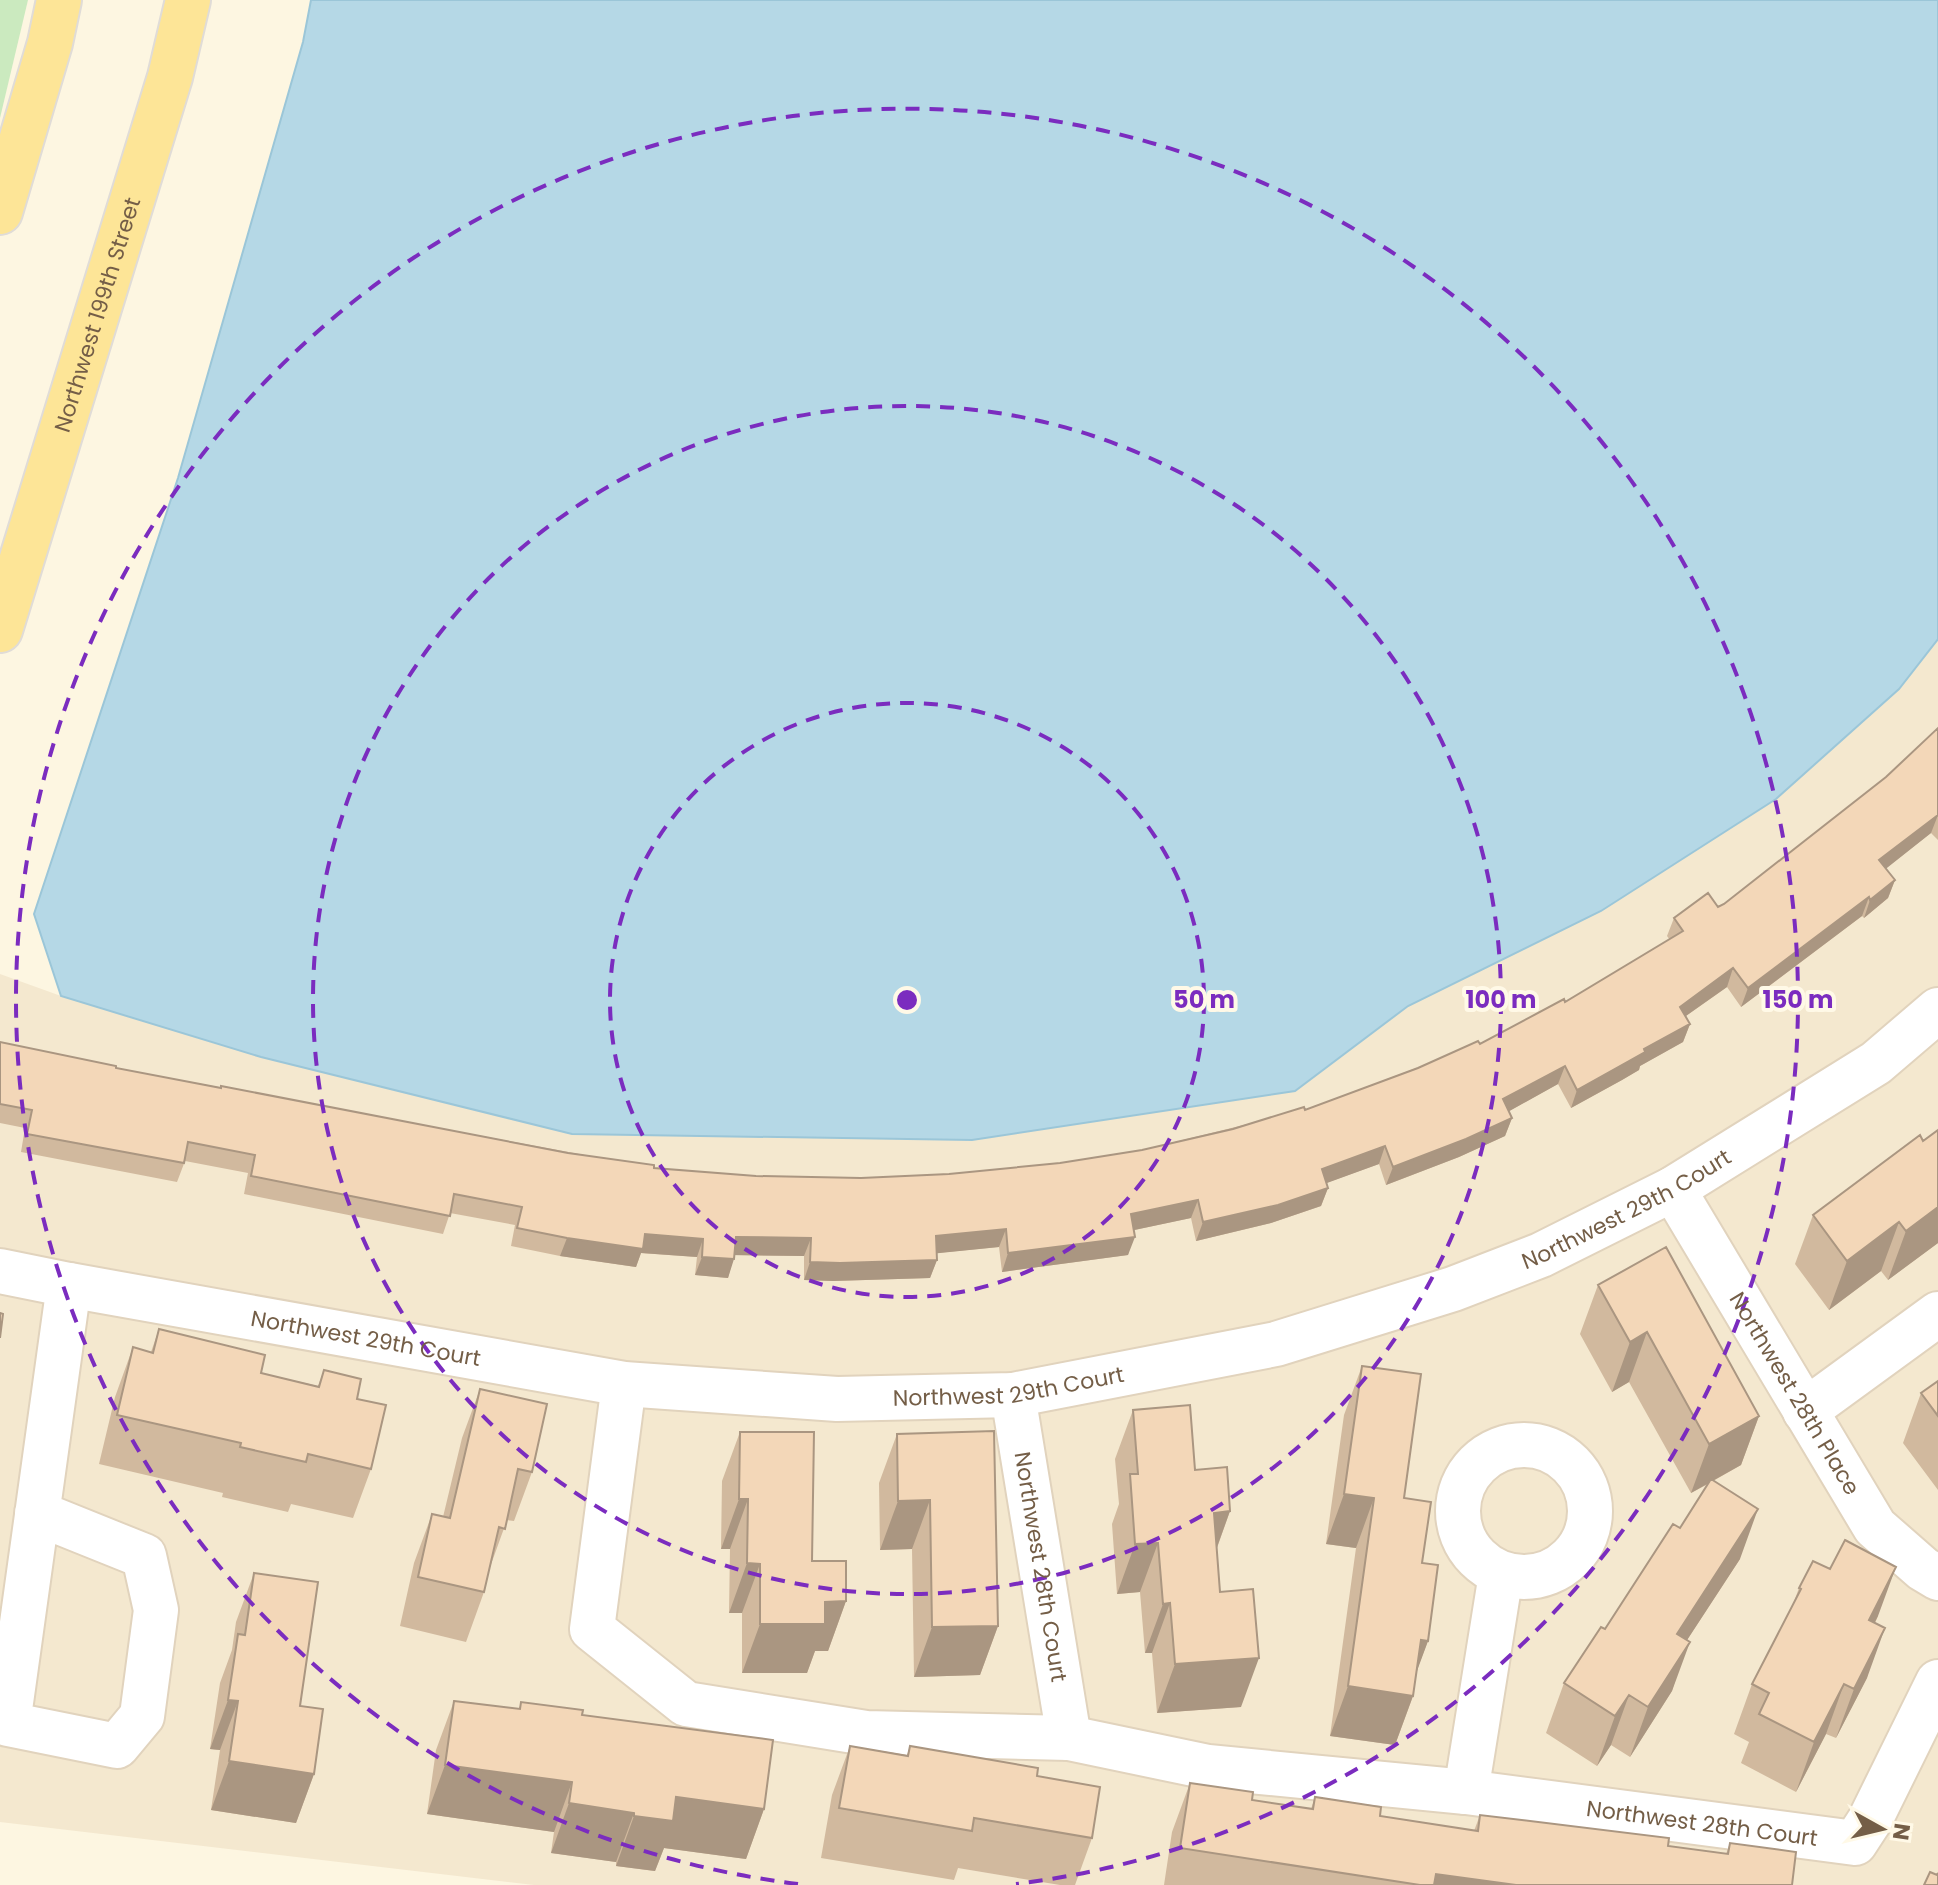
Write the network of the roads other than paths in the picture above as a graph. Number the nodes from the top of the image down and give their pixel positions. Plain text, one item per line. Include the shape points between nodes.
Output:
1 (59, 0) edge
2 (188, 0) edge
3 (0, 212) edge
4 (0, 630) edge
5 (1938, 1010) edge
6 (1673, 1189) junction
7 (0, 1271) edge
8 (69, 1285) junction
9 (1938, 1314) edge
10 (624, 1384) junction
11 (1013, 1395) junction
12 (1805, 1411) junction
13 (37, 1513) junction
14 (1501, 1574) dead end
15 (1938, 1578) edge
16 (1938, 1682) edge
17 (1069, 1738) junction
18 (1466, 1792) junction

1 - 3 main road
2 - 4 main road, Northwest 199th Street via 170,77
5 - 6 street, Northwest 29th Court via 1876,1063
6 - 11 street, Northwest 29th Court via 1541,1255 1453,1289 1276,1344
6 - 12 street, Northwest 28th Place
7 - 8 street, Northwest 29th Court
8 - 10 street, Northwest 29th Court
8 - 13 street
9 - 12 street
10 - 11 street, Northwest 29th Court via 837,1399
10 - 17 street, Northwest 28th Court via 592,1629 686,1704 866,1733
11 - 17 street, Northwest 28th Court
12 - 15 street, Northwest 28th Place via 1875,1527
13 - 13 street via 8,1724 117,1746 142,1716 156,1610 144,1556
14 - 18 street
16 - 18 street, Northwest 28th Court via 1855,1843
17 - 18 street, Northwest 28th Court via 1208,1767

